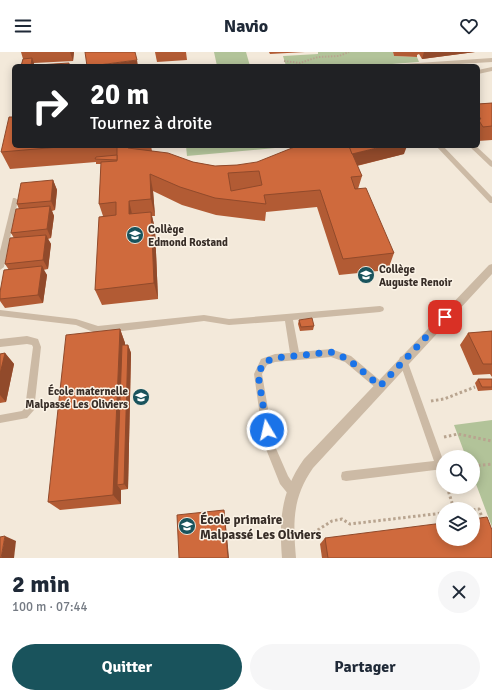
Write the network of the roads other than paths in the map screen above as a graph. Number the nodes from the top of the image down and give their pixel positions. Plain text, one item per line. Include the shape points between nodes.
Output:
1 (492, 60) edge
2 (433, 64) edge
3 (492, 69) edge
4 (480, 72) edge
5 (441, 148) edge
6 (474, 148) edge
7 (492, 165) edge
8 (15, 200) dead end
9 (492, 202) edge
10 (0, 267) edge
11 (492, 268) edge
12 (380, 309) dead end
13 (0, 314) edge
14 (288, 317) junction
15 (0, 343) edge
16 (296, 356) junction
17 (403, 360) junction
18 (380, 386) junction
19 (0, 419) edge
20 (346, 476) dead end
21 (293, 491) junction
22 (289, 558) edge

1 - 2 lane
3 - 4 lane
5 - 9 lane
6 - 7 lane
8 - 10 lane
11 - 17 street
12 - 14 lane
13 - 14 lane via 76,322 98,330 204,318 229,322
14 - 16 lane
15 - 19 lane via 27,340 35,342 37,347 29,410 24,415
16 - 18 lane via 331,352 348,359
16 - 21 lane via 264,362 258,374 269,444 284,480
17 - 18 street
17 - 20 lane via 440,465
18 - 21 street via 309,462
21 - 22 street via 288,509

